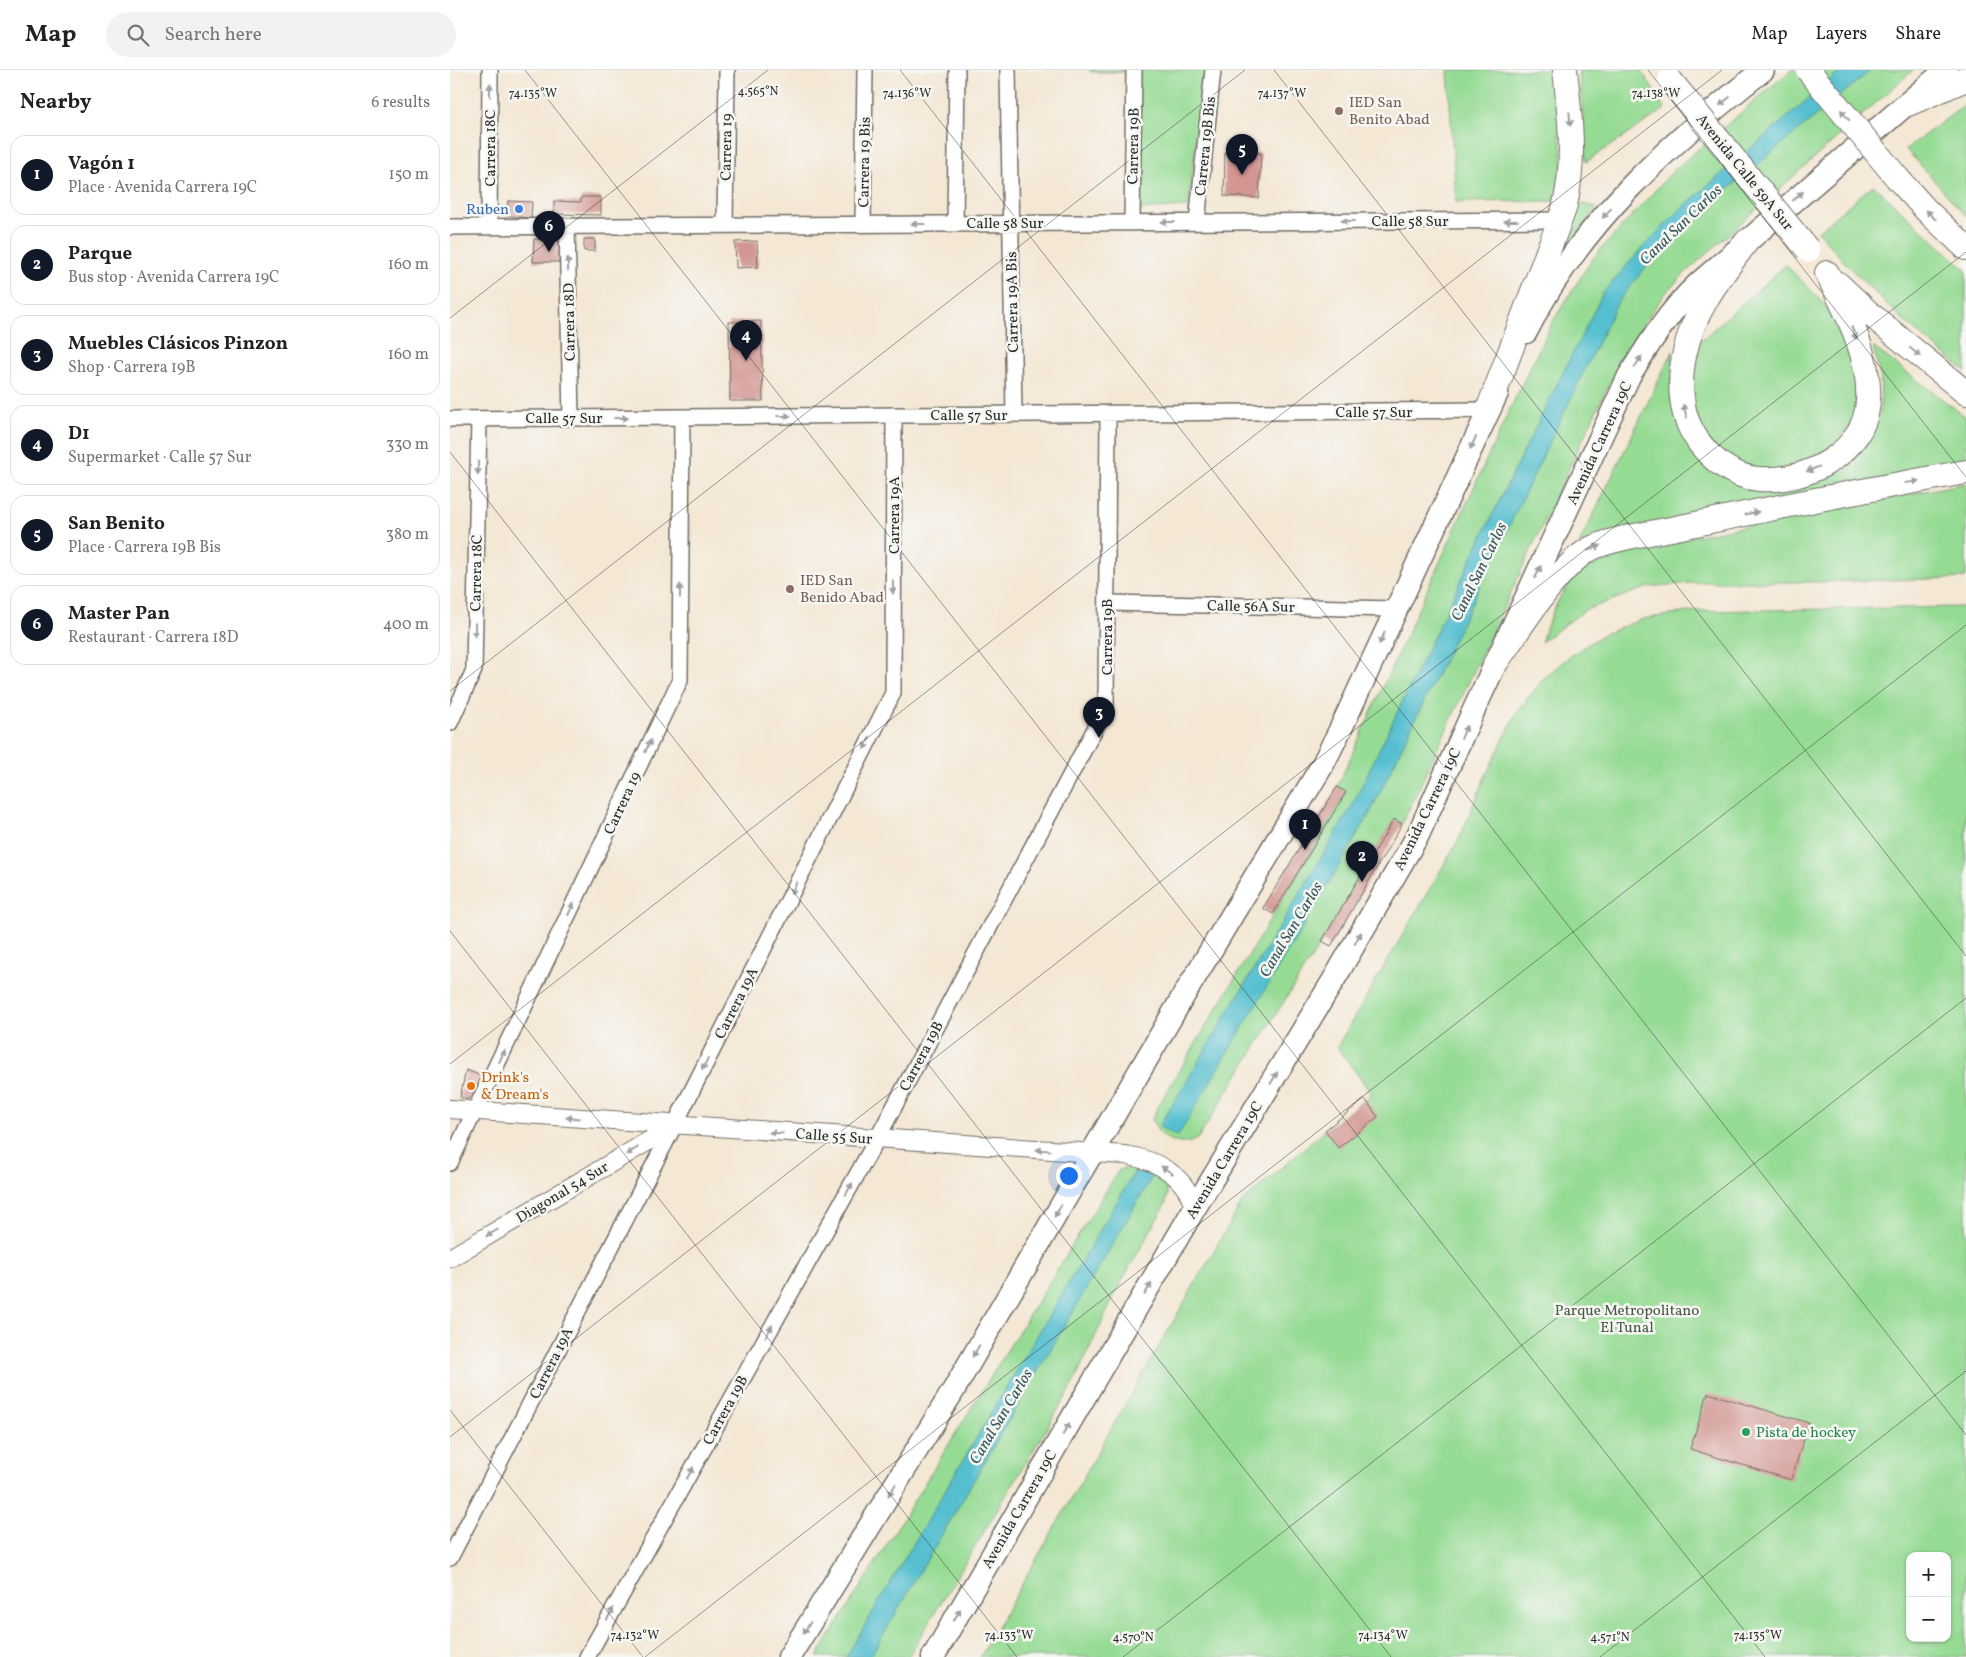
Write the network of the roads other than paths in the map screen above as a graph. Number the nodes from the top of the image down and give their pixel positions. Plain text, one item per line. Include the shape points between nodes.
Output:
1 (490, 70) edge
2 (727, 70) edge
3 (865, 70) edge
4 (957, 70) edge
5 (1008, 70) edge
6 (1134, 70) edge
7 (1213, 70) edge
8 (1565, 70) edge
9 (1763, 70) edge
10 (1808, 70) edge
11 (1946, 70) edge
12 (1666, 75) edge
13 (1966, 79) edge
14 (1908, 104) junction
15 (1560, 220) junction
16 (1198, 222) junction
17 (1011, 223) junction
18 (1132, 223) junction
19 (863, 224) junction
20 (955, 224) junction
21 (725, 225) junction
22 (567, 226) junction
23 (450, 227) edge
24 (489, 227) junction
25 (1747, 241) junction
26 (1966, 248) edge
27 (1826, 273) junction
28 (1966, 393) edge
29 (1488, 410) junction
30 (1014, 414) junction
31 (1108, 414) junction
32 (894, 415) junction
33 (682, 417) junction
34 (570, 418) junction
35 (450, 419) edge
36 (479, 419) junction
37 (1966, 472) edge
38 (1107, 603) junction
39 (1396, 608) junction
40 (1495, 664) junction
41 (450, 723) edge
42 (450, 1110) edge
43 (475, 1111) junction
44 (674, 1126) junction
45 (877, 1139) junction
46 (1091, 1154) junction
47 (450, 1163) edge
48 (1194, 1209) junction
49 (450, 1258) edge
50 (450, 1558) edge
51 (587, 1657) edge
52 (790, 1657) edge
53 (933, 1657) edge

24 -> 1 street, Carrera 18C
2 - 21 street, Carrera 19
3 - 19 street, Carrera 19 Bis
4 - 20 street
5 - 17 street, Carrera 19A Bis
6 - 18 street, Carrera 19B
7 - 16 street, Carrera 19B Bis
8 -> 15 highway via 1572,164
9 -> 29 main road via 1663,155 1604,216 1549,290
26 -> 10 highway, bridge via 1899,180
11 - 14 main road, Avenida Carrera 19C
12 - 27 highway, Avenida Calle 59A Sur, bridge
13 - 14 highway
25 -> 14 main road, Avenida Carrera 19C
15 -> 16 street, Calle 58 Sur
15 - 29 highway
16 -> 18 street, Calle 58 Sur
17 - 18 street, Calle 58 Sur
17 - 20 street, Calle 58 Sur
17 - 30 street, Carrera 19A Bis
20 -> 19 street, Calle 58 Sur
19 - 21 street, Calle 58 Sur
21 - 22 street, Calle 58 Sur
22 - 24 street, Calle 58 Sur
34 -> 22 street, Carrera 18D
23 - 24 street, Calle 58 Sur
27 -> 25 highway via 1846,313 1864,365 1868,402 1863,421 1853,440 1817,469 1791,477 1759,479 1734,472 1711,456 1695,434 1683,407 1681,377 1685,351 1704,304
40 -> 25 main road, Avenida Carrera 19C via 1625,385 1644,352 1680,301
27 -> 28 highway
29 - 31 street, Calle 57 Sur
29 -> 39 main road
30 - 31 street, Calle 57 Sur
30 - 32 street, Calle 57 Sur
31 - 38 street, Carrera 19B
33 -> 32 street, Calle 57 Sur
32 -> 44 street, Carrera 19A via 893,693
34 -> 33 street, Calle 57 Sur
43 -> 33 street, Carrera 19 via 680,680
34 - 36 street, Calle 57 Sur
35 - 36 street, Calle 57 Sur
36 -> 41 street, Carrera 18C via 474,670
40 -> 37 highway via 1560,575 1574,560 1595,546
38 - 39 street, Calle 56A Sur
38 - 45 street, Carrera 19B via 1106,708
39 -> 46 main road via 1323,764
48 -> 40 main road, Avenida Carrera 19C via 1418,835
42 - 43 street, Calle 55 Sur
44 -> 43 street, Calle 55 Sur
43 - 47 street, Carrera 19
45 -> 44 street, Calle 55 Sur
44 -> 49 street, Diagonal 54 Sur
44 - 50 street, Carrera 19A
46 -> 45 street, Calle 55 Sur
51 -> 45 street, Carrera 19B
48 -> 46 street, Calle 55 Sur via 1177,1177 1157,1164 1136,1157
46 -> 52 main road via 953,1391
53 -> 48 main road, Avenida Carrera 19C

